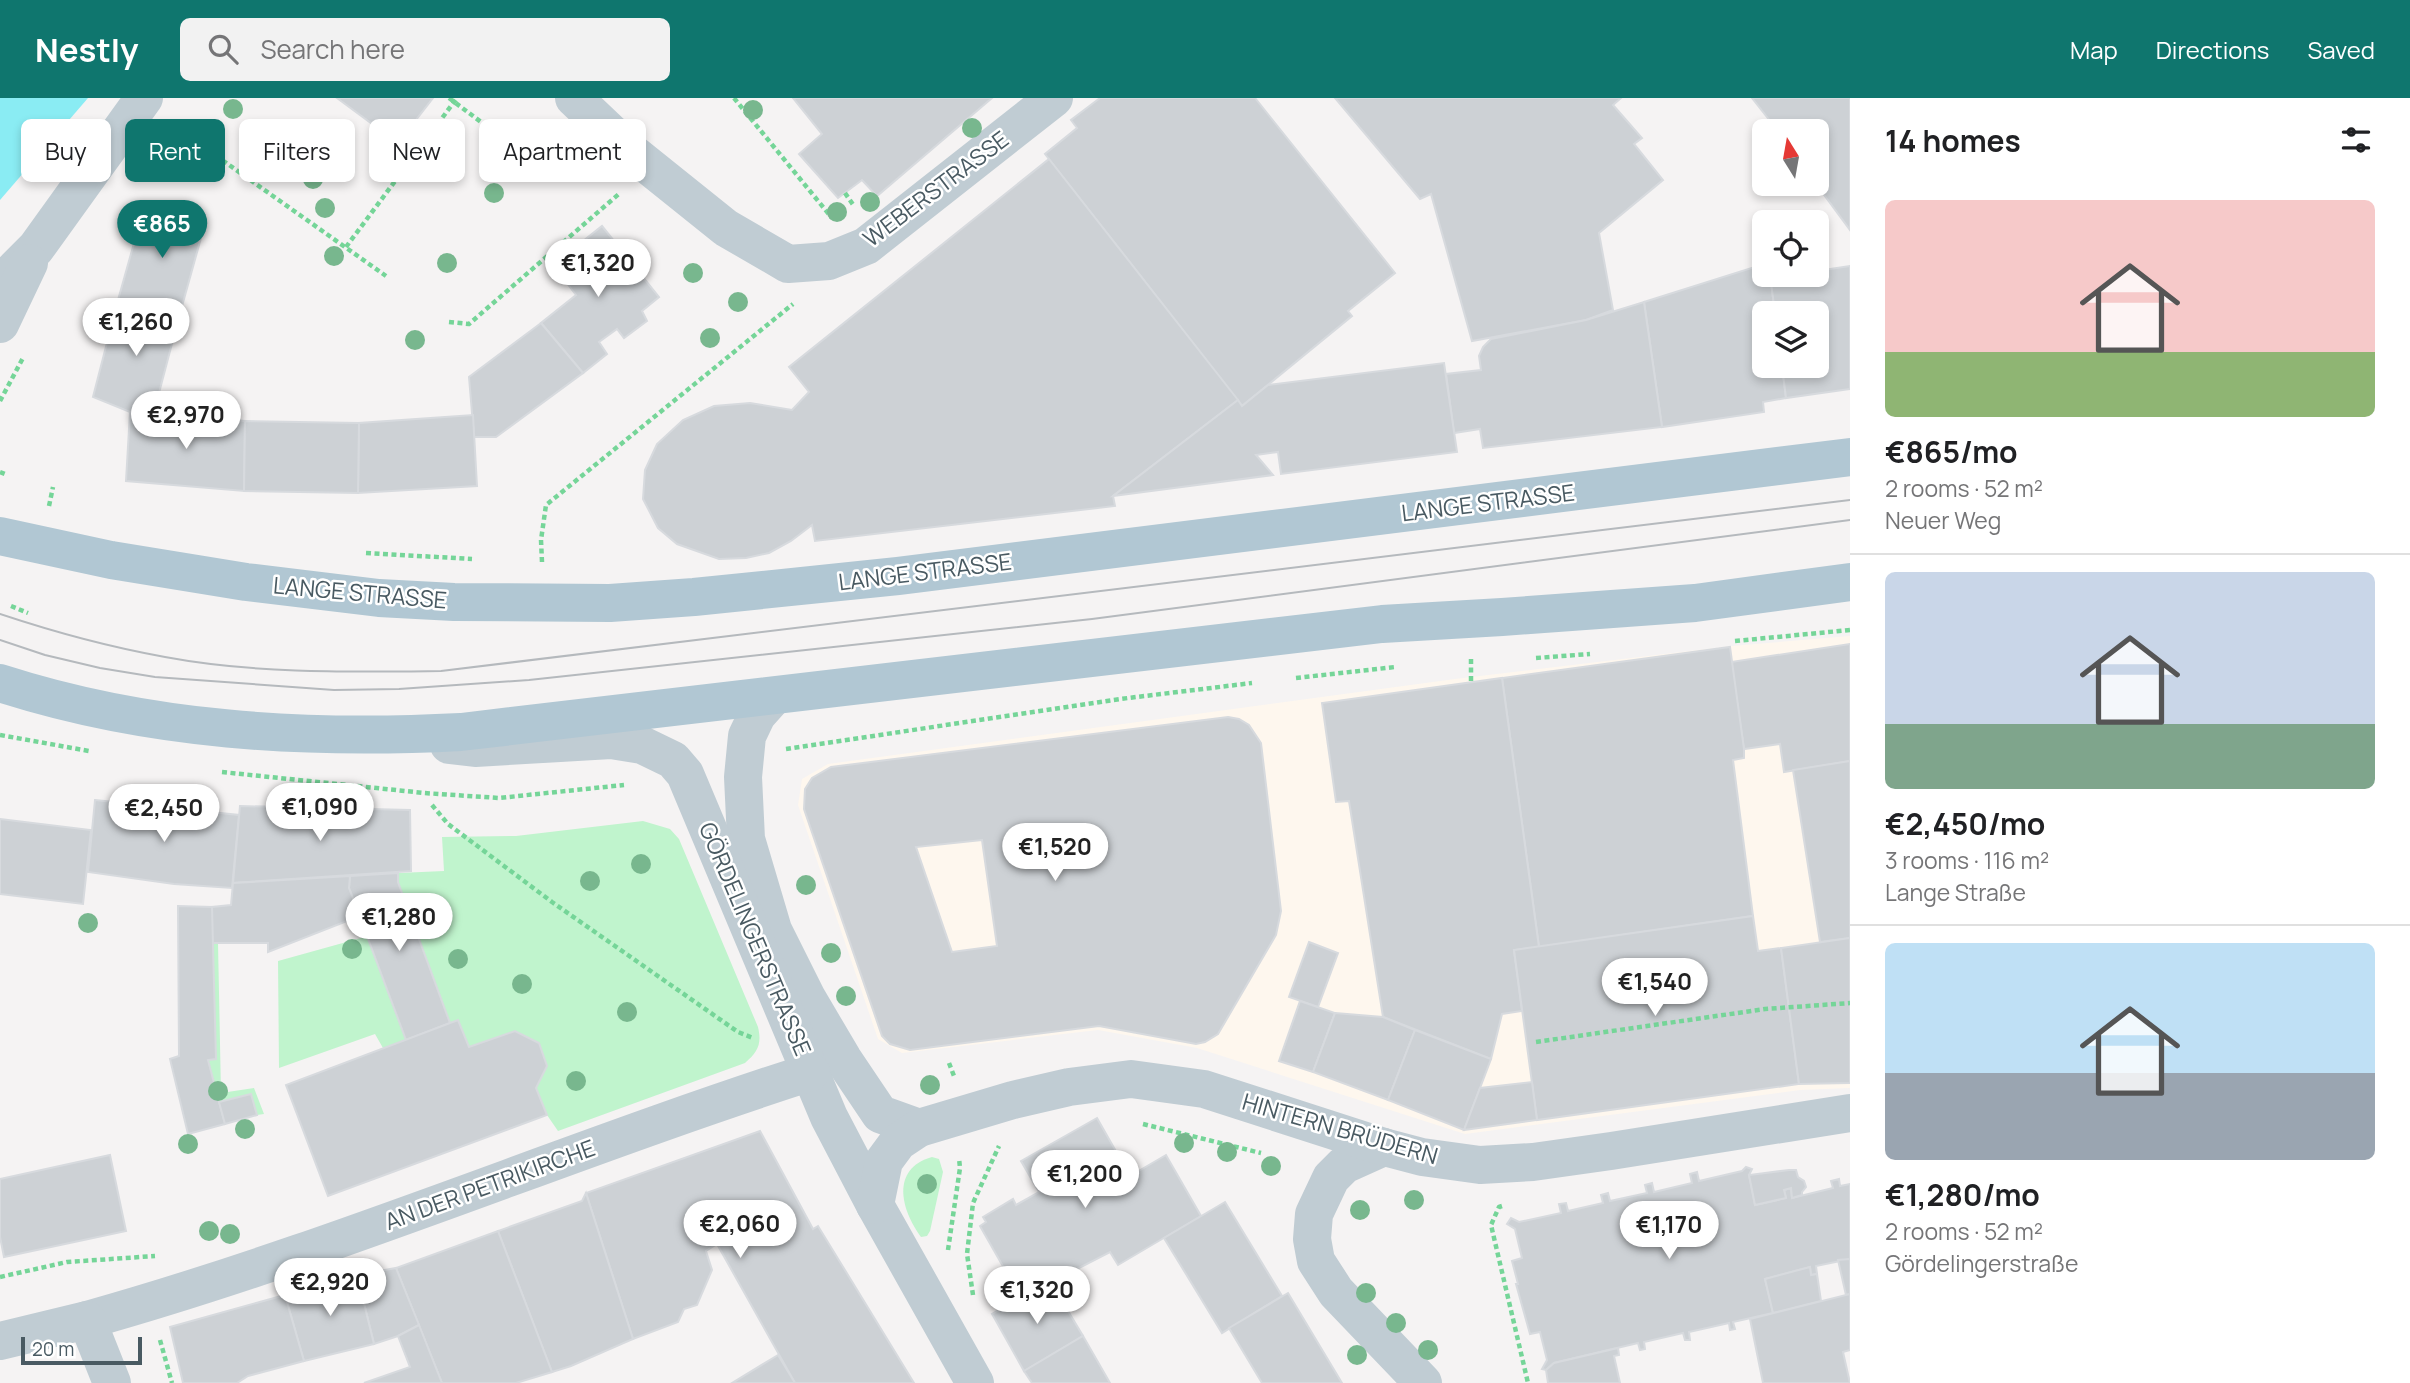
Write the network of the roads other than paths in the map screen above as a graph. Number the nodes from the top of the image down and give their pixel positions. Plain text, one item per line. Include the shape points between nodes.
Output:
1 (574, 98) edge
2 (1054, 98) edge
3 (157, 110) edge
4 (36, 248) junction
5 (0, 284) edge
6 (0, 324) edge
7 (1850, 457) edge
8 (1, 536) edge
9 (1850, 583) edge
10 (0, 683) edge
11 (774, 696) junction
12 (379, 736) junction
13 (827, 1065) junction
14 (1850, 1113) edge
15 (935, 1124) junction
16 (1384, 1147) junction
17 (875, 1205) junction
18 (87, 1320) junction
19 (0, 1341) edge
20 (112, 1383) edge
21 (975, 1383) edge
22 (1423, 1383) edge

1 - 2 street, WEBERSTRASSE via 630,151 726,228 788,264 829,261 866,246
3 - 4 street
4 - 5 street
4 - 6 street
7 - 8 main road, LANGE STRASSE via 898,576 610,603 379,598 111,560
9 - 11 main road via 1695,603 1382,624
10 - 12 main road via 83,707 227,730
11 - 12 main road via 542,724
11 - 13 street, GÖRDELINGERSTRASSE via 747,736 746,839 773,930 807,998
12 - 13 street, GÖRDELINGERSTRASSE via 475,748 611,740 642,745 673,760 685,774
13 - 15 street via 880,1114
13 - 17 street, GÖRDELINGERSTRASSE via 828,1117
13 - 18 street, AN DER PETRIKIRCHE via 323,1245
14 - 16 street, HINTERN BRÜDERN via 1533,1162 1480,1165
15 - 16 street, HINTERN BRÜDERN via 1069,1087 1131,1079 1205,1089
15 - 17 street, HINTERN BRÜDERN via 898,1142 884,1161
16 - 22 street via 1344,1165 1331,1178 1314,1214 1312,1239 1316,1261 1336,1292
17 - 21 street, GÖRDELINGERSTRASSE
18 - 19 street, AN DER PETRIKIRCHE
18 - 20 street

